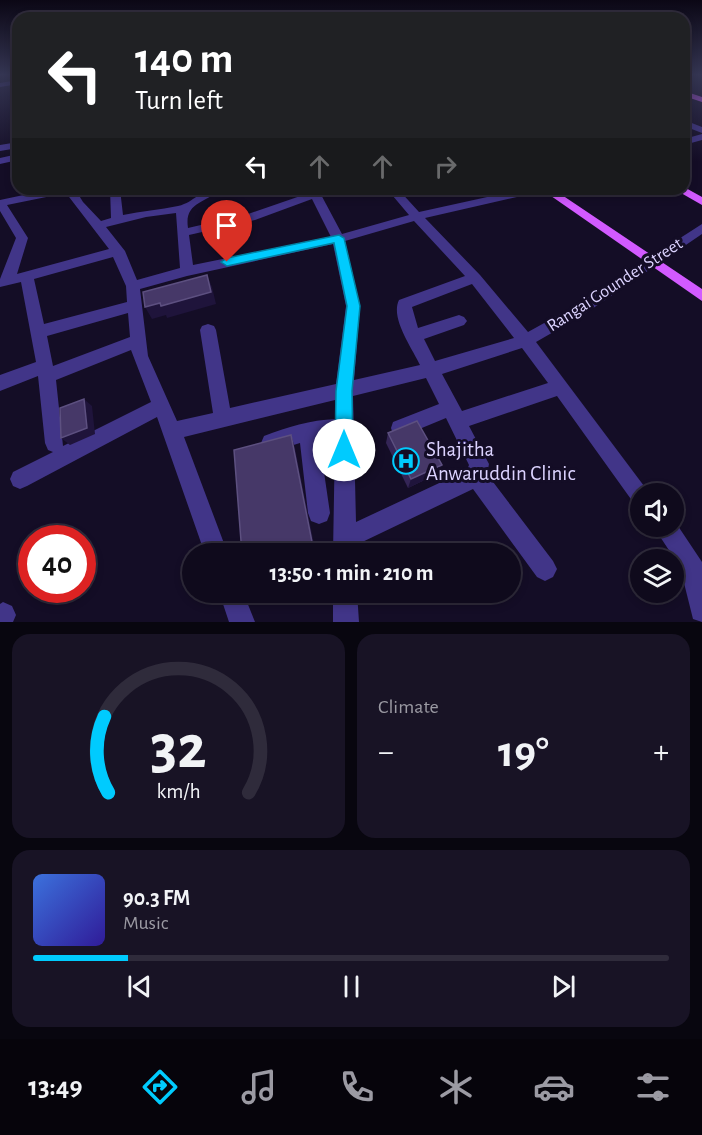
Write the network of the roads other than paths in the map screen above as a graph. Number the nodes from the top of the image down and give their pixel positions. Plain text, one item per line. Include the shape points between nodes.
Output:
1 (30, 195) edge
2 (72, 195) edge
3 (115, 195) edge
4 (205, 195) edge
5 (306, 195) edge
6 (316, 195) edge
7 (396, 195) edge
8 (512, 195) edge
9 (555, 195) edge
10 (2, 208) edge
11 (183, 209) junction
12 (415, 217) junction
13 (117, 220) junction
14 (98, 225) junction
15 (702, 228) edge
16 (182, 233) junction
17 (339, 238) junction
18 (118, 251) junction
19 (651, 263) junction
20 (187, 271) junction
21 (27, 276) junction
22 (475, 278) junction
23 (4, 282) edge
24 (134, 286) junction
25 (702, 296) edge
26 (136, 305) junction
27 (459, 321) dead end
28 (208, 330) dead end
29 (38, 332) junction
30 (414, 336) junction
31 (139, 340) junction
32 (527, 340) junction
33 (430, 370) junction
34 (46, 371) junction
35 (0, 383) edge
36 (561, 387) junction
37 (344, 391) junction
38 (161, 406) junction
39 (454, 415) junction
40 (223, 419) junction
41 (344, 428) junction
42 (172, 431) junction
43 (308, 431) junction
44 (390, 432) edge
45 (55, 443) dead end
46 (252, 449) edge
47 (476, 477) junction
48 (20, 479) dead end
49 (631, 483) edge
50 (319, 513) dead end
51 (672, 537) edge
52 (213, 543) edge
53 (345, 543) edge
54 (351, 543) edge
55 (545, 568) dead end
56 (235, 603) edge
57 (345, 603) edge
58 (702, 610) edge
59 (242, 622) edge
60 (346, 622) edge

1 - 10 street
2 - 14 street
3 - 13 street
4 - 11 street
5 - 16 street via 251,217
6 - 17 street
7 - 12 street, Rangai Gounder Street
8 - 12 street
9 - 19 main road
10 - 23 street via 22,238
11 - 13 street
11 - 16 street
12 - 17 street
12 - 22 street, Rangai Gounder Street
13 - 14 street
14 - 18 street
15 - 19 street, Rangai Gounder Street
16 - 20 street
17 - 20 street
17 - 37 street via 353,306
18 - 21 street
18 - 24 street
19 - 25 main road
19 - 32 street, Rangai Gounder Street
20 - 24 street
21 - 23 street
21 - 29 street
22 - 30 street via 404,304
22 - 32 street, Rangai Gounder Street
24 - 26 street
26 - 29 street
26 - 31 street
27 - 30 street
28 - 40 street
29 - 34 street
30 - 33 street
31 - 34 street
31 - 38 street via 140,356
32 - 33 street, Rangai Gounder Street
32 - 36 street, Rangai Gounder Street
33 - 37 street, Rangai Gounder Street
33 - 39 street
34 - 35 street
34 - 45 street
36 - 39 street
36 - 49 street, Rangai Gounder Street
37 - 40 street, Rangai Gounder Street
37 - 41 street
38 - 42 street
38 - 48 street
39 - 44 street
39 - 47 street via 480,464
40 - 42 street, Rangai Gounder Street
41 - 43 street
41 - 53 street
42 - 52 street
43 - 46 street
43 - 50 street
47 - 54 street
47 - 55 street
51 - 58 street via 690,562
56 - 59 street
57 - 60 street

